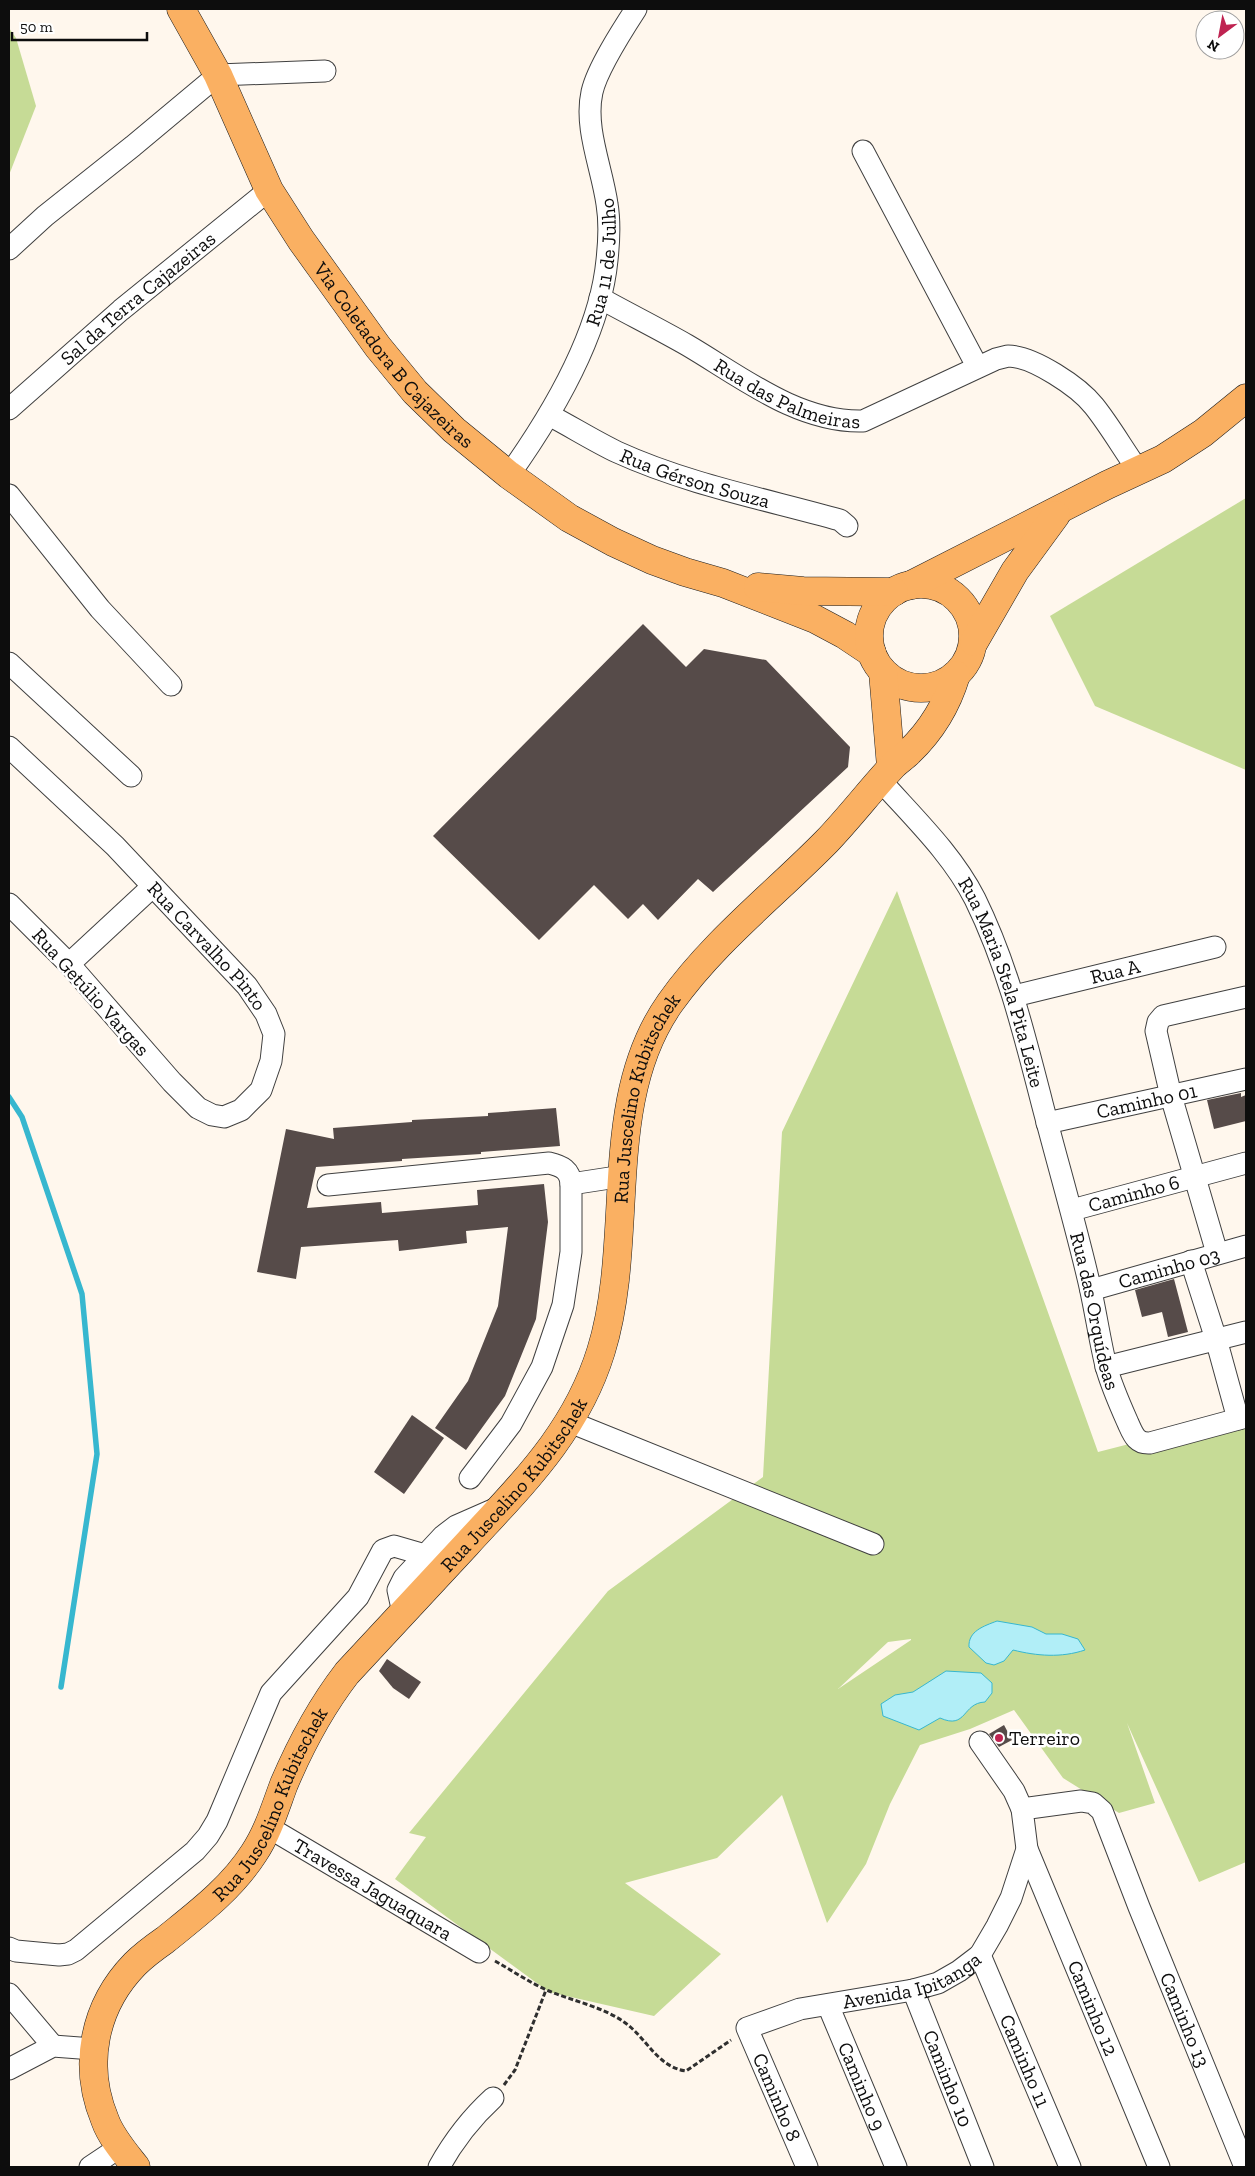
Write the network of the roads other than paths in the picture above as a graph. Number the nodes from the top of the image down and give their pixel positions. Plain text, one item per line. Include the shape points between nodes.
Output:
1 (180, 9) edge
2 (636, 9) edge
3 (325, 71) dead end
4 (218, 75) junction
5 (863, 151) dead end
6 (269, 190) junction
7 (9, 249) edge
8 (600, 298) junction
9 (977, 366) junction
10 (1246, 398) edge
11 (9, 409) edge
12 (549, 415) junction
13 (1138, 470) junction
14 (509, 475) junction
15 (9, 495) edge
16 (1061, 510) junction
17 (847, 526) dead end
18 (723, 583) junction
19 (902, 589) junction
20 (974, 642) junction
21 (9, 662) edge
22 (877, 662) junction
23 (956, 676) junction
24 (171, 685) dead end
25 (9, 747) edge
26 (886, 774) junction
27 (131, 776) dead end
28 (152, 887) junction
29 (9, 904) edge
30 (1215, 946) dead end
31 (69, 964) junction
32 (1014, 996) junction
33 (1246, 997) edge
34 (1246, 1080) edge
35 (172, 1082) joint
36 (1172, 1096) junction
37 (1047, 1124) junction
38 (1246, 1163) edge
39 (623, 1176) junction
40 (1194, 1176) junction
41 (571, 1184) junction
42 (328, 1185) dead end
43 (1072, 1210) junction
44 (1246, 1246) edge
45 (1217, 1253) junction
46 (1191, 1261) junction
47 (1091, 1290) junction
48 (1246, 1332) edge
49 (1216, 1340) junction
50 (1106, 1367) junction
51 (1242, 1418) edge
52 (570, 1422) junction
53 (470, 1478) dead end
54 (502, 1506) junction
55 (873, 1544) dead end
56 (425, 1555) junction
57 (403, 1613) junction
58 (980, 1742) dead end
59 (1022, 1809) junction
60 (268, 1828) junction
61 (1027, 1849) junction
62 (9, 1948) edge
63 (479, 1952) road end
64 (980, 1955) junction
65 (913, 1990) junction
66 (9, 1994) edge
67 (828, 2005) junction
68 (747, 2028) joint
69 (53, 2046) junction
70 (93, 2049) junction
71 (9, 2069) edge
72 (493, 2098) road end
73 (128, 2157) edge
74 (90, 2167) edge
75 (439, 2167) edge
76 (807, 2167) edge
77 (896, 2167) edge
78 (983, 2167) edge
79 (1070, 2167) edge
80 (1159, 2167) edge
81 (1245, 2167) edge

1 - 4 main road, Via Coletadora B Cajazeiras
2 - 8 street, Rua 11 de Julho via 619,35 592,92 592,131 607,205 609,236
3 - 4 street
4 - 6 main road, Via Coletadora B Cajazeiras
4 - 7 street
5 - 9 street
6 - 11 street, Sal da Terra Cajazeiras via 121,310
6 - 14 main road, Via Coletadora B Cajazeiras via 339,294 415,392 454,430
8 - 9 street, Rua das Palmeiras via 782,400 842,422 862,421
8 - 12 street, Rua 11 de Julho via 586,338
9 - 13 street, Rua das Palmeiras via 1007,356 1040,366 1059,378 1093,404
10 - 13 main road via 1185,446
12 - 14 street, Rua 11 de Julho
12 - 17 street, Rua Gérson Souza via 616,452 655,467 735,493 840,520
13 - 16 main road
14 - 18 main road, Via Coletadora B Cajazeiras via 569,518 613,542 685,572
15 - 24 street via 100,609
16 - 19 main road
16 - 20 main road via 1015,571
18 - 19 main road, Via Coletadora B Cajazeiras via 803,592
18 - 22 main road, Via Coletadora B Cajazeiras via 815,619 845,635
19 - 20 main road via 930,585 949,592 963,605 972,622
19 - 22 main road via 881,604 872,619 869,636
20 - 23 main road via 965,666
21 - 27 street
22 - 23 main road via 896,682 911,688 943,684
22 - 26 main road
23 - 26 main road, Rua Juscelino Kubitschek via 950,695 932,726
25 - 28 street, Rua Carvalho Pinto via 115,846
26 - 32 street, Rua Maria Stela Pita Leite via 959,872 974,898
26 - 39 main road, Rua Juscelino Kubitschek via 827,841 725,937 670,1003 650,1036 636,1072 629,1101
28 - 31 street
28 - 35 street, Rua Carvalho Pinto via 247,986 266,1014 274,1034 271,1061 261,1090 241,1110 224,1117 212,1115 198,1108
29 - 31 street, Rua Getúlio Vargas
30 - 32 street, Rua A
31 - 35 street, Rua Getúlio Vargas
32 - 37 street, Rua Maria Stela Pita Leite
33 - 36 street via 1163,1016 1158,1022 1156,1031
34 - 36 street, Caminho 01
36 - 37 street, Caminho 01
36 - 40 street
37 - 43 street, Rua Maria Stela Pita Leite
38 - 40 street, Caminho 6
39 - 41 street
39 - 52 main road, Rua Juscelino Kubitschek via 612,1308 601,1351
40 - 43 street, Caminho 6
40 - 45 street
41 - 42 street via 566,1170 548,1163
41 - 53 street via 571,1252 563,1306 542,1367 511,1424
43 - 47 street, Rua das Orquídeas
44 - 45 street, Caminho 03
45 - 46 street, Caminho 03
46 - 47 street, Caminho 03
46 - 49 street
47 - 50 street, Rua das Orquídeas
48 - 49 street
49 - 50 street
49 - 51 street
50 - 51 street, Rua das Orquídeas via 1122,1411 1137,1440 1143,1444
52 - 54 main road, Rua Juscelino Kubitschek via 530,1476
52 - 55 street
54 - 56 street via 456,1526
54 - 57 main road, Rua Juscelino Kubitschek
56 - 57 street via 400,1583 398,1590
56 - 62 street via 394,1546 383,1550 358,1597 271,1693 217,1821 195,1851 76,1950 68,1954
57 - 60 main road, Rua Juscelino Kubitschek via 347,1673 319,1711 301,1746
58 - 59 street, Avenida Ipitanga via 1014,1791
59 - 61 street, Avenida Ipitanga
59 - 81 street, Caminho 13 via 1081,1801 1093,1803 1102,1811
60 - 63 street, Travessa Jaguaquara
60 - 70 main road, Rua Juscelino Kubitschek via 255,1852 227,1887 136,1963 120,1981 98,2023
61 - 64 street, Avenida Ipitanga via 1010,1898
61 - 80 street, Caminho 12
64 - 65 street, Avenida Ipitanga via 938,1983
64 - 79 street, Caminho 11
65 - 67 street, Avenida Ipitanga
65 - 78 street, Caminho 10
66 - 69 street
67 - 68 street, Avenida Ipitanga via 800,2009
67 - 77 street, Caminho 9
68 - 76 street, Caminho 8
69 - 70 street
69 - 71 street
70 - 73 main road, Rua Juscelino Kubitschek via 93,2074 105,2122
72 - 75 street via 473,2116
73 - 74 street

